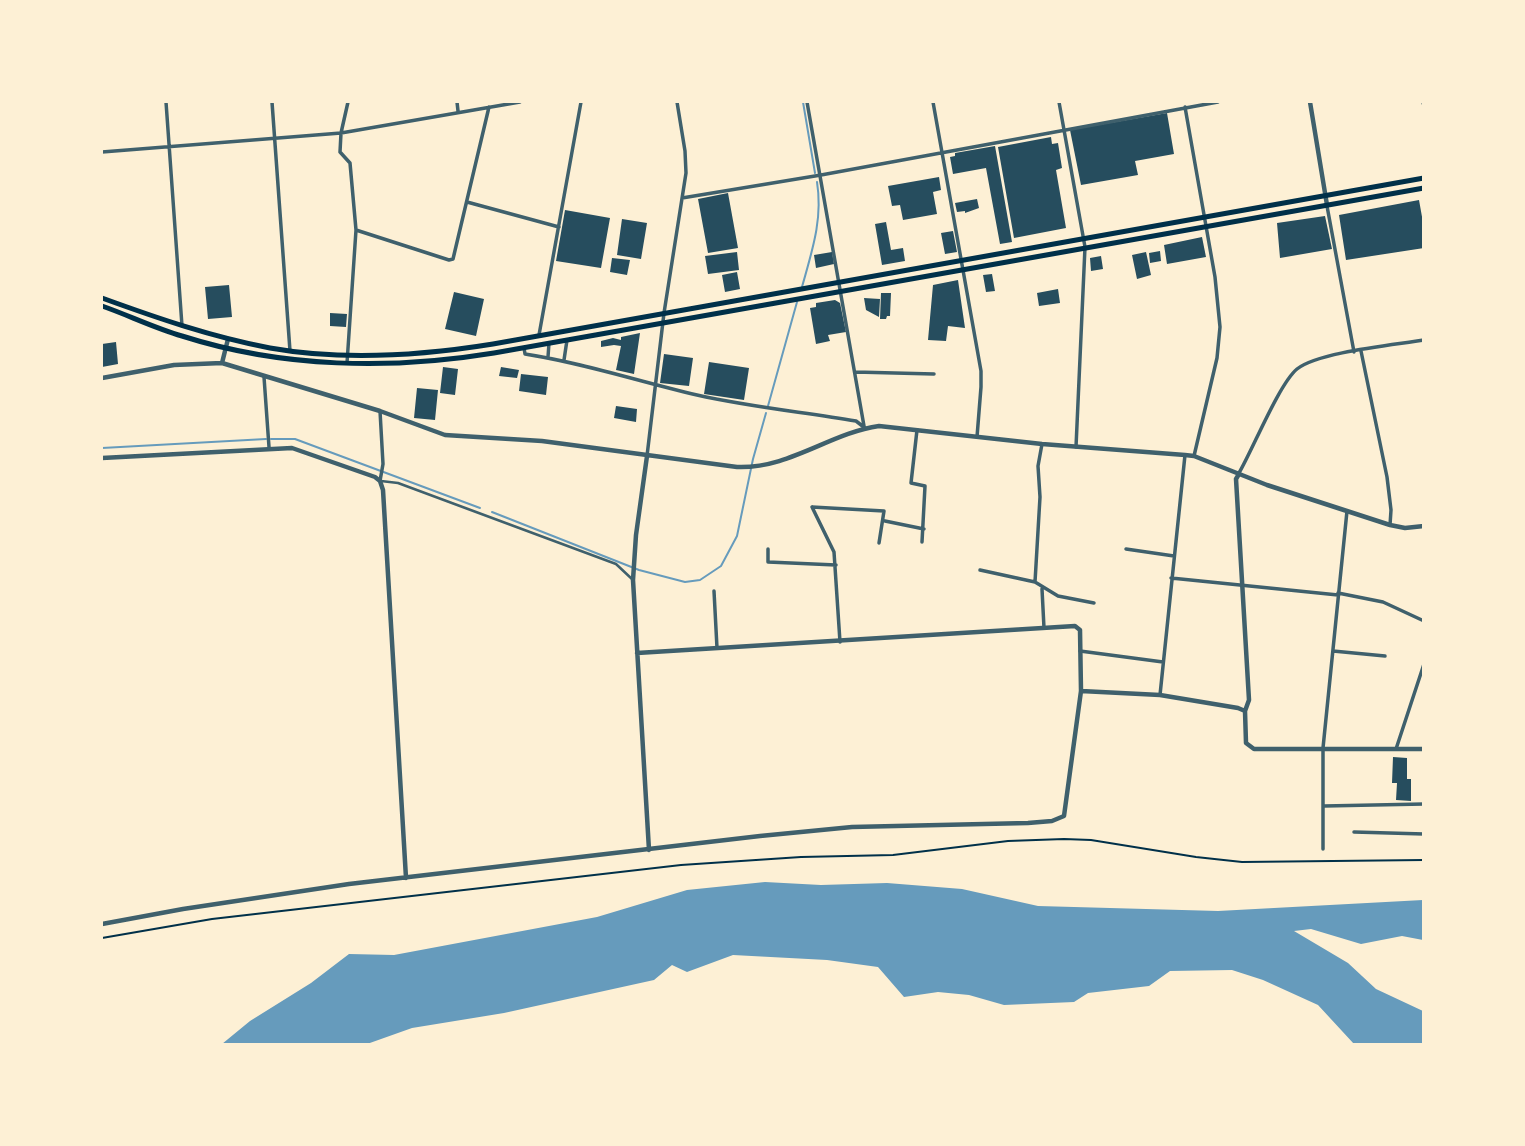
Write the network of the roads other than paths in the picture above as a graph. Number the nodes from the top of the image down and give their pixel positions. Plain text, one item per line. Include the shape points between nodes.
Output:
1 (166, 102) edge
2 (272, 102) edge
3 (348, 102) edge
4 (457, 102) edge
5 (520, 102) edge
6 (581, 102) edge
7 (677, 102) edge
8 (807, 102) edge
9 (933, 102) edge
10 (1059, 102) edge
11 (1218, 102) edge
12 (1310, 102) edge
13 (489, 107) junction
14 (1185, 107) junction
15 (458, 111) junction
16 (1065, 130) junction
17 (341, 133) junction
18 (274, 139) junction
19 (170, 146) junction
20 (102, 152) edge
21 (941, 153) junction
22 (821, 175) junction
23 (1423, 178) edge
24 (1423, 188) edge
25 (1326, 196) junction
26 (682, 198) junction
27 (467, 202) junction
28 (1327, 205) junction
29 (1204, 217) junction
30 (1206, 227) junction
31 (559, 228) junction
32 (356, 230) junction
33 (1084, 238) junction
34 (1085, 247) junction
35 (961, 261) junction
36 (962, 269) junction
37 (840, 283) junction
38 (841, 291) junction
39 (102, 298) edge
40 (102, 306) edge
41 (664, 313) junction
42 (663, 323) junction
43 (182, 326) junction
44 (539, 335) junction
45 (228, 339) junction
46 (567, 340) junction
47 (1423, 340) edge
48 (550, 343) junction
49 (226, 347) junction
50 (524, 348) junction
51 (289, 350) junction
52 (1361, 351) junction
53 (1354, 352) junction
54 (348, 355) junction
55 (548, 357) junction
56 (290, 358) junction
57 (564, 360) junction
58 (222, 363) junction
59 (347, 363) junction
60 (855, 372) junction
61 (934, 374) dead end
62 (264, 377) junction
63 (102, 378) edge
64 (656, 385) junction
65 (380, 411) junction
66 (865, 428) junction
67 (917, 430) junction
68 (977, 437) junction
69 (1042, 444) junction
70 (269, 447) junction
71 (1076, 447) junction
72 (1185, 455) junction
73 (647, 456) junction
74 (1194, 456) junction
75 (102, 458) edge
76 (1239, 474) junction
77 (380, 481) junction
78 (1347, 511) junction
79 (884, 521) junction
80 (1390, 525) junction
81 (1423, 526) edge
82 (924, 528) junction
83 (922, 542) dead end
84 (879, 543) dead end
85 (768, 549) dead end
86 (1126, 549) dead end
87 (1174, 556) junction
88 (835, 565) junction
89 (980, 570) dead end
90 (1171, 578) junction
91 (633, 580) junction
92 (1035, 582) junction
93 (1242, 586) junction
94 (1042, 589) junction
95 (714, 591) dead end
96 (1338, 594) junction
97 (1094, 603) dead end
98 (1423, 621) edge
99 (1044, 628) junction
100 (840, 642) junction
101 (717, 649) junction
102 (1080, 651) junction
103 (1333, 651) junction
104 (637, 653) junction
105 (1385, 656) dead end
106 (1163, 662) junction
107 (1423, 664) edge
108 (1422, 673) edge
109 (1081, 691) junction
110 (1160, 695) junction
111 (1245, 712) junction
112 (1324, 748) junction
113 (1396, 749) junction
114 (1423, 749) edge
115 (1423, 804) edge
116 (1324, 806) junction
117 (1354, 832) dead end
118 (1423, 834) edge
119 (1324, 849) dead end
120 (649, 850) junction
121 (406, 878) junction
122 (102, 924) edge

1 - 19 street
2 - 18 street
3 - 17 street
4 - 15 street
5 - 13 street
6 - 31 street
7 - 26 street via 685,151
8 - 22 street
9 - 21 street
10 - 16 street
11 - 14 street
12 - 25 street
13 - 15 street
13 - 27 street
14 - 16 street
14 - 29 street
15 - 17 street
16 - 21 street
16 - 33 street
17 - 18 street
17 - 32 street via 340,152 350,163
18 - 19 street
18 - 51 street
19 - 20 street
19 - 43 street
21 - 22 street
21 - 35 street
22 - 26 street
22 - 37 street
23 - 25 highway
24 - 28 highway
25 - 28 street
25 - 29 highway
26 - 41 street
27 - 31 street
27 - 32 street via 453,259
28 - 30 highway
28 - 53 street
29 - 30 street
29 - 33 highway
30 - 34 highway
30 - 74 street via 1220,327
31 - 44 street
32 - 54 street
33 - 34 street
33 - 35 highway
34 - 36 highway
34 - 71 street
35 - 36 street
35 - 37 highway
36 - 38 highway
36 - 68 street via 981,371
37 - 38 street
37 - 41 highway
38 - 42 highway
38 - 60 street
39 - 43 highway
40 - 49 highway via 181,336
41 - 42 street
41 - 44 highway
42 - 46 highway
42 - 64 street
43 - 45 highway
44 - 54 highway via 416,355
45 - 49 street
45 - 51 highway
46 - 48 highway
46 - 57 street
47 - 52 street
48 - 50 highway
48 - 55 street
49 - 56 highway
49 - 58 street
50 - 55 street via 525,354
50 - 59 highway via 416,363
51 - 54 highway
51 - 56 street
52 - 53 street
52 - 80 street via 1387,477
53 - 76 street via 1314,359 1297,369
54 - 59 street
55 - 57 street
56 - 59 highway
57 - 64 street
58 - 62 street
58 - 63 street via 174,365
60 - 61 street
60 - 66 street
62 - 65 street
62 - 70 street
64 - 66 street via 759,408 856,421
64 - 73 street
65 - 73 street via 455,437 542,441
65 - 77 street
66 - 67 street
66 - 73 street via 756,467
67 - 68 street
67 - 82 street via 911,483 925,486
68 - 69 street
69 - 71 street
69 - 92 street
70 - 75 street
70 - 77 street via 292,447
71 - 72 street
72 - 74 street
72 - 87 street
73 - 91 street
74 - 76 street
76 - 78 street
76 - 93 street
77 - 91 street via 398,483 616,564
77 - 121 street
78 - 80 street
78 - 96 street
79 - 82 street
79 - 84 street
79 - 88 street via 884,511 812,507 834,552
80 - 81 street
82 - 83 street
85 - 88 street via 768,562
86 - 87 street
87 - 90 street
88 - 100 street
89 - 92 street
90 - 93 street
90 - 106 street
91 - 104 street
92 - 94 street
93 - 96 street
93 - 111 street via 1249,700
94 - 97 street
94 - 99 street
95 - 101 street
96 - 98 street via 1383,602
96 - 103 street
99 - 100 street
99 - 102 street via 1075,626 1080,630
100 - 101 street
101 - 104 street
102 - 106 street
102 - 109 street
103 - 105 street
103 - 112 street
104 - 120 street
106 - 110 street
107 - 108 street
108 - 113 street
109 - 110 street
109 - 120 street via 1066,810 1059,819 852,827
110 - 111 street
111 - 112 street via 1248,747
112 - 113 street
112 - 116 street
113 - 114 street
115 - 116 street
116 - 119 street
117 - 118 street
120 - 121 street
121 - 122 street

